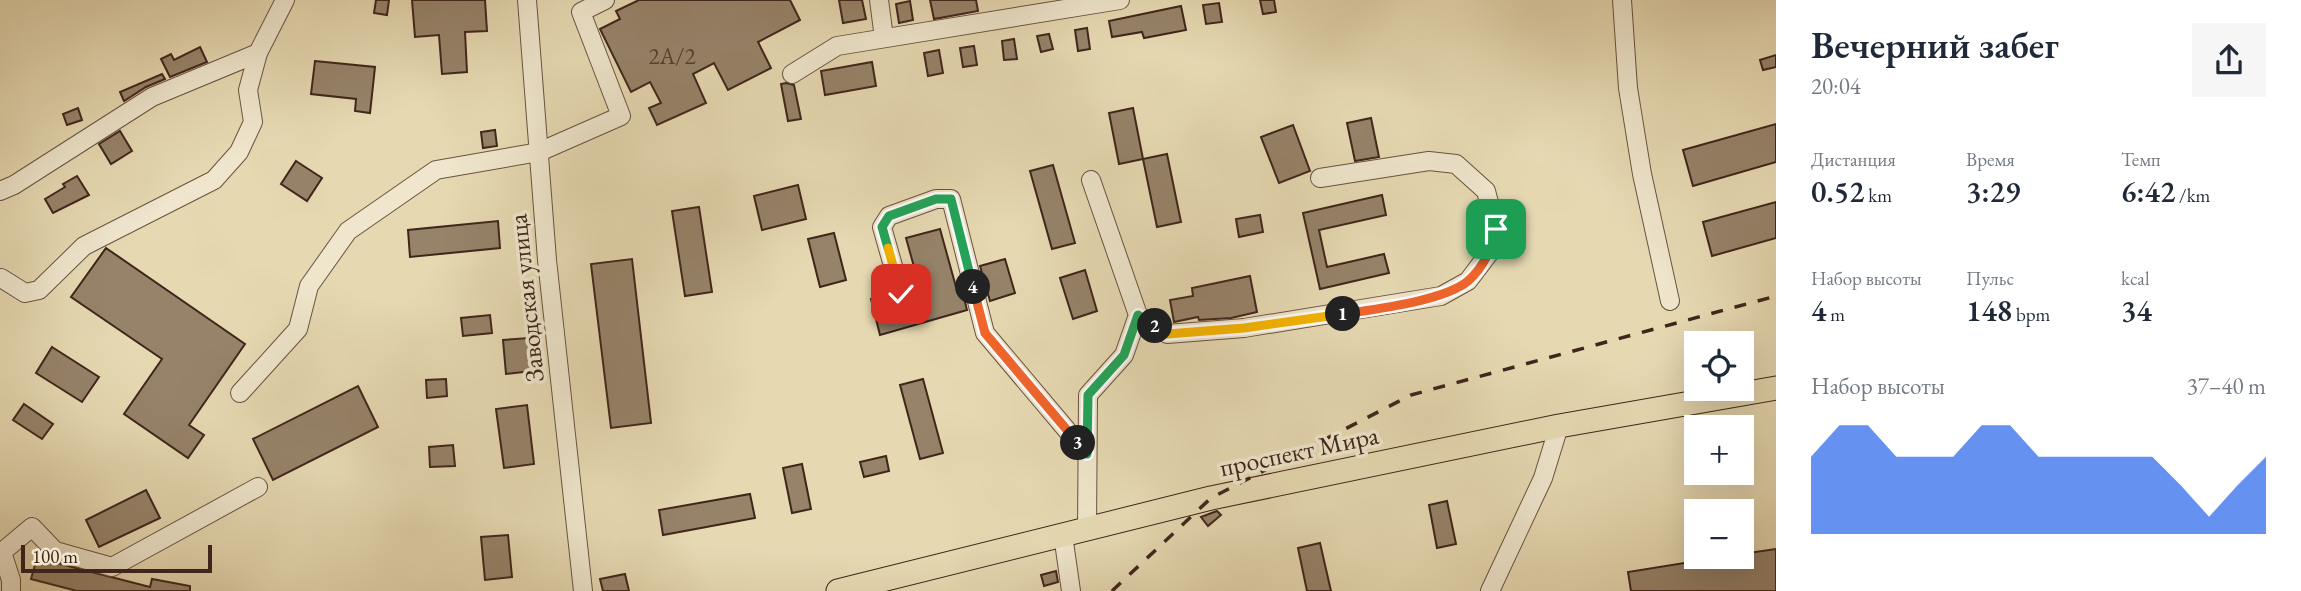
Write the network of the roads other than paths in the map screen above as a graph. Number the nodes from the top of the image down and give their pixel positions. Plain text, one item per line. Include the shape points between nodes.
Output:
1 (285, 0) edge
2 (527, 0) edge
3 (605, 0) edge
4 (879, 0) edge
5 (1120, 0) edge
6 (1622, 0) edge
7 (884, 38) junction
8 (258, 53) junction
9 (792, 74) dead end
10 (539, 152) junction
11 (1320, 178) dead end
12 (1091, 180) dead end
13 (0, 191) edge
14 (1, 278) edge
15 (901, 294) dead end
16 (1670, 301) dead end
17 (1138, 315) junction
18 (1776, 388) edge
19 (240, 393) dead end
20 (1559, 426) junction
21 (1087, 454) junction
22 (258, 487) dead end
23 (1087, 529) junction
24 (1063, 535) junction
25 (878, 585) edge
26 (7, 588) edge
27 (583, 591) edge
28 (838, 591) edge
29 (1071, 591) edge
30 (1490, 591) edge

1 - 8 street
2 - 10 street, Заводская улица
3 - 10 street via 582,12 621,116
4 - 7 street
5 - 7 street
6 - 16 street via 1630,100
7 - 9 street via 837,46
8 - 13 street via 152,97
8 - 14 street via 248,90 253,122 239,152 214,180 84,246 39,290 25,293
10 - 19 street via 436,170 348,230 309,286 298,328
10 - 27 street, Заводская улица
11 - 17 street via 1429,161 1456,164 1486,191 1496,229 1493,248 1468,281 1441,296 1244,328 1167,334
12 - 17 street
15 - 21 street via 882,227 889,216 936,199 951,199 985,333
17 - 21 street via 1124,355 1088,395
18 - 20 main road, проспект Мира
20 - 23 main road, проспект Мира via 1212,498
20 - 30 street via 1543,478
21 - 23 street
22 - 26 street via 112,567 55,551 32,527 2,552
23 - 24 main road, проспект Мира
24 - 25 main road, проспект Мира
24 - 29 street
25 - 28 main road, проспект Мира

